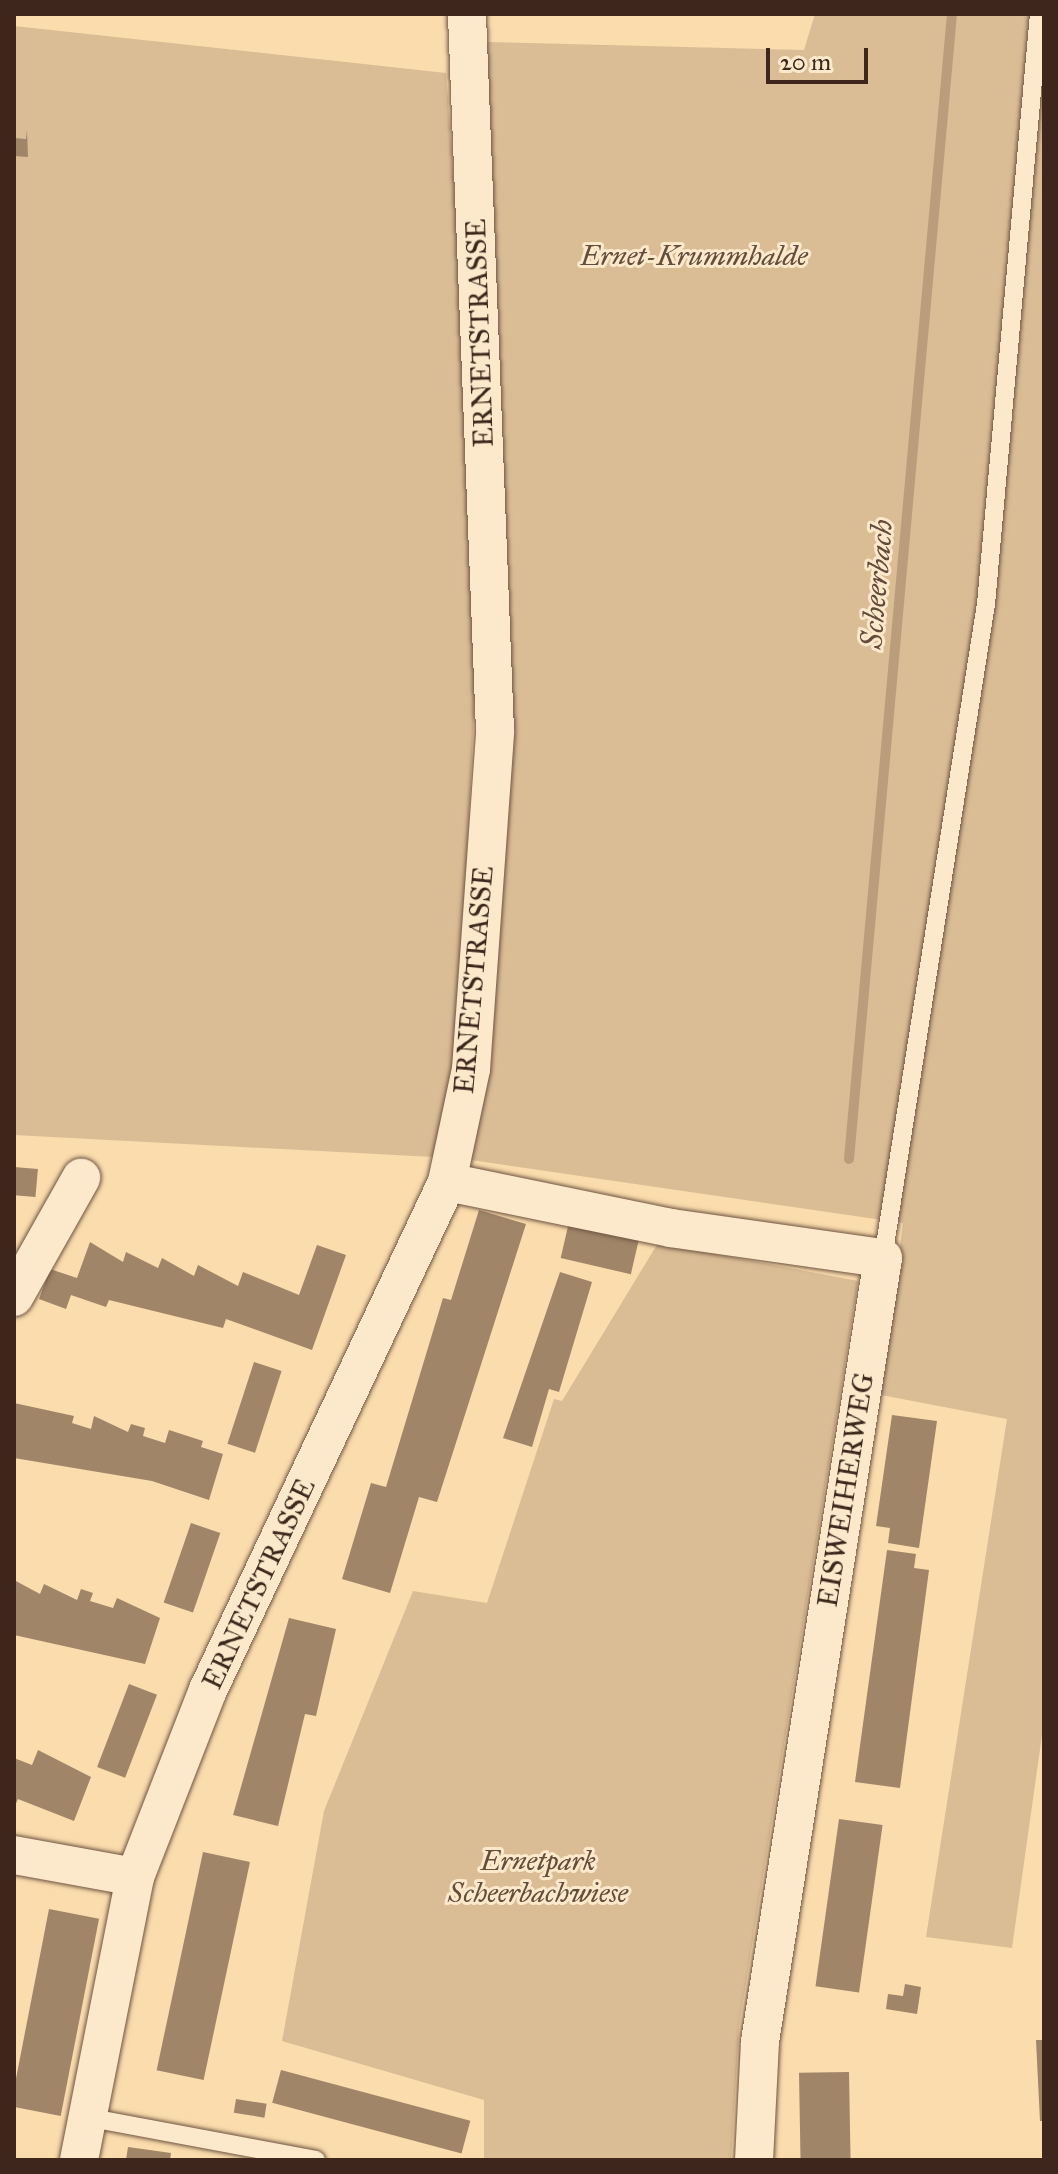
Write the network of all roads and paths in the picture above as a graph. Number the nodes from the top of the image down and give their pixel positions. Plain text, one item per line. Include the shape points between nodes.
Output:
1 (467, 14) edge
2 (1039, 14) edge
3 (81, 1178) dead end
4 (447, 1182) junction
5 (883, 1258) junction
6 (14, 1297) edge
7 (14, 1855) edge
8 (135, 1877) junction
9 (86, 2117) junction
10 (79, 2160) edge
11 (316, 2160) edge
12 (754, 2160) edge

1 - 4 street, ERNETSTRASSE via 495,731 471,1069
2 - 5 lane via 986,604
3 - 6 street
4 - 5 street via 671,1228
4 - 8 street, ERNETSTRASSE via 208,1690
5 - 12 street, EISWEIHERWEG via 760,2042
7 - 8 street
8 - 9 street, ERNETSTRASSE
9 - 10 street, ERNETSTRASSE
9 - 11 lane

